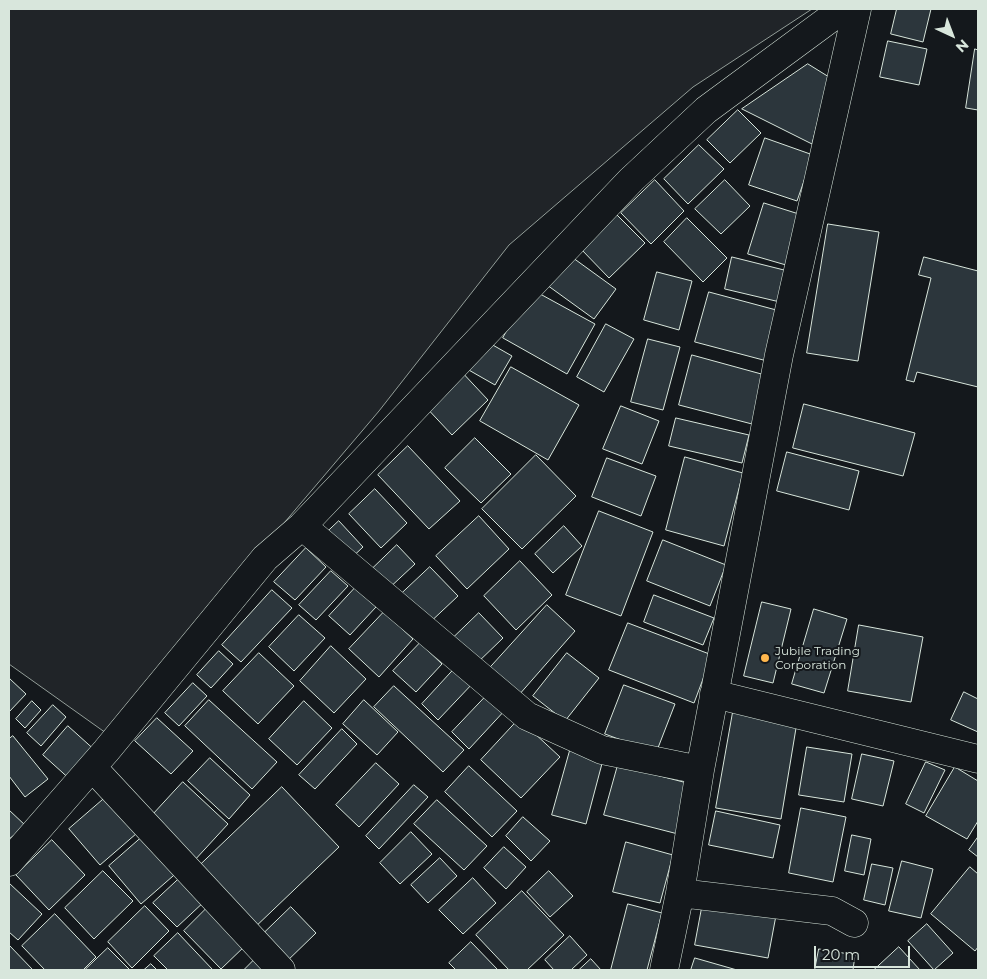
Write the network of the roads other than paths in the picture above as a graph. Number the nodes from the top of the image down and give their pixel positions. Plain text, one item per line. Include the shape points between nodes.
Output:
1 (843, 9) edge
2 (857, 9) edge
3 (302, 526) junction
4 (714, 694) junction
5 (978, 759) edge
6 (92, 767) junction
7 (700, 770) junction
8 (9, 862) edge
9 (680, 893) junction
10 (854, 923) dead end
11 (282, 970) edge
12 (664, 970) edge

1 - 3 street via 706,110 632,180
2 - 4 street via 779,355
3 - 6 street via 265,558
3 - 7 street via 527,716 602,750
4 - 5 street
4 - 7 street
6 - 8 street
6 - 11 street
7 - 9 street
9 - 10 street via 832,911
9 - 12 street

